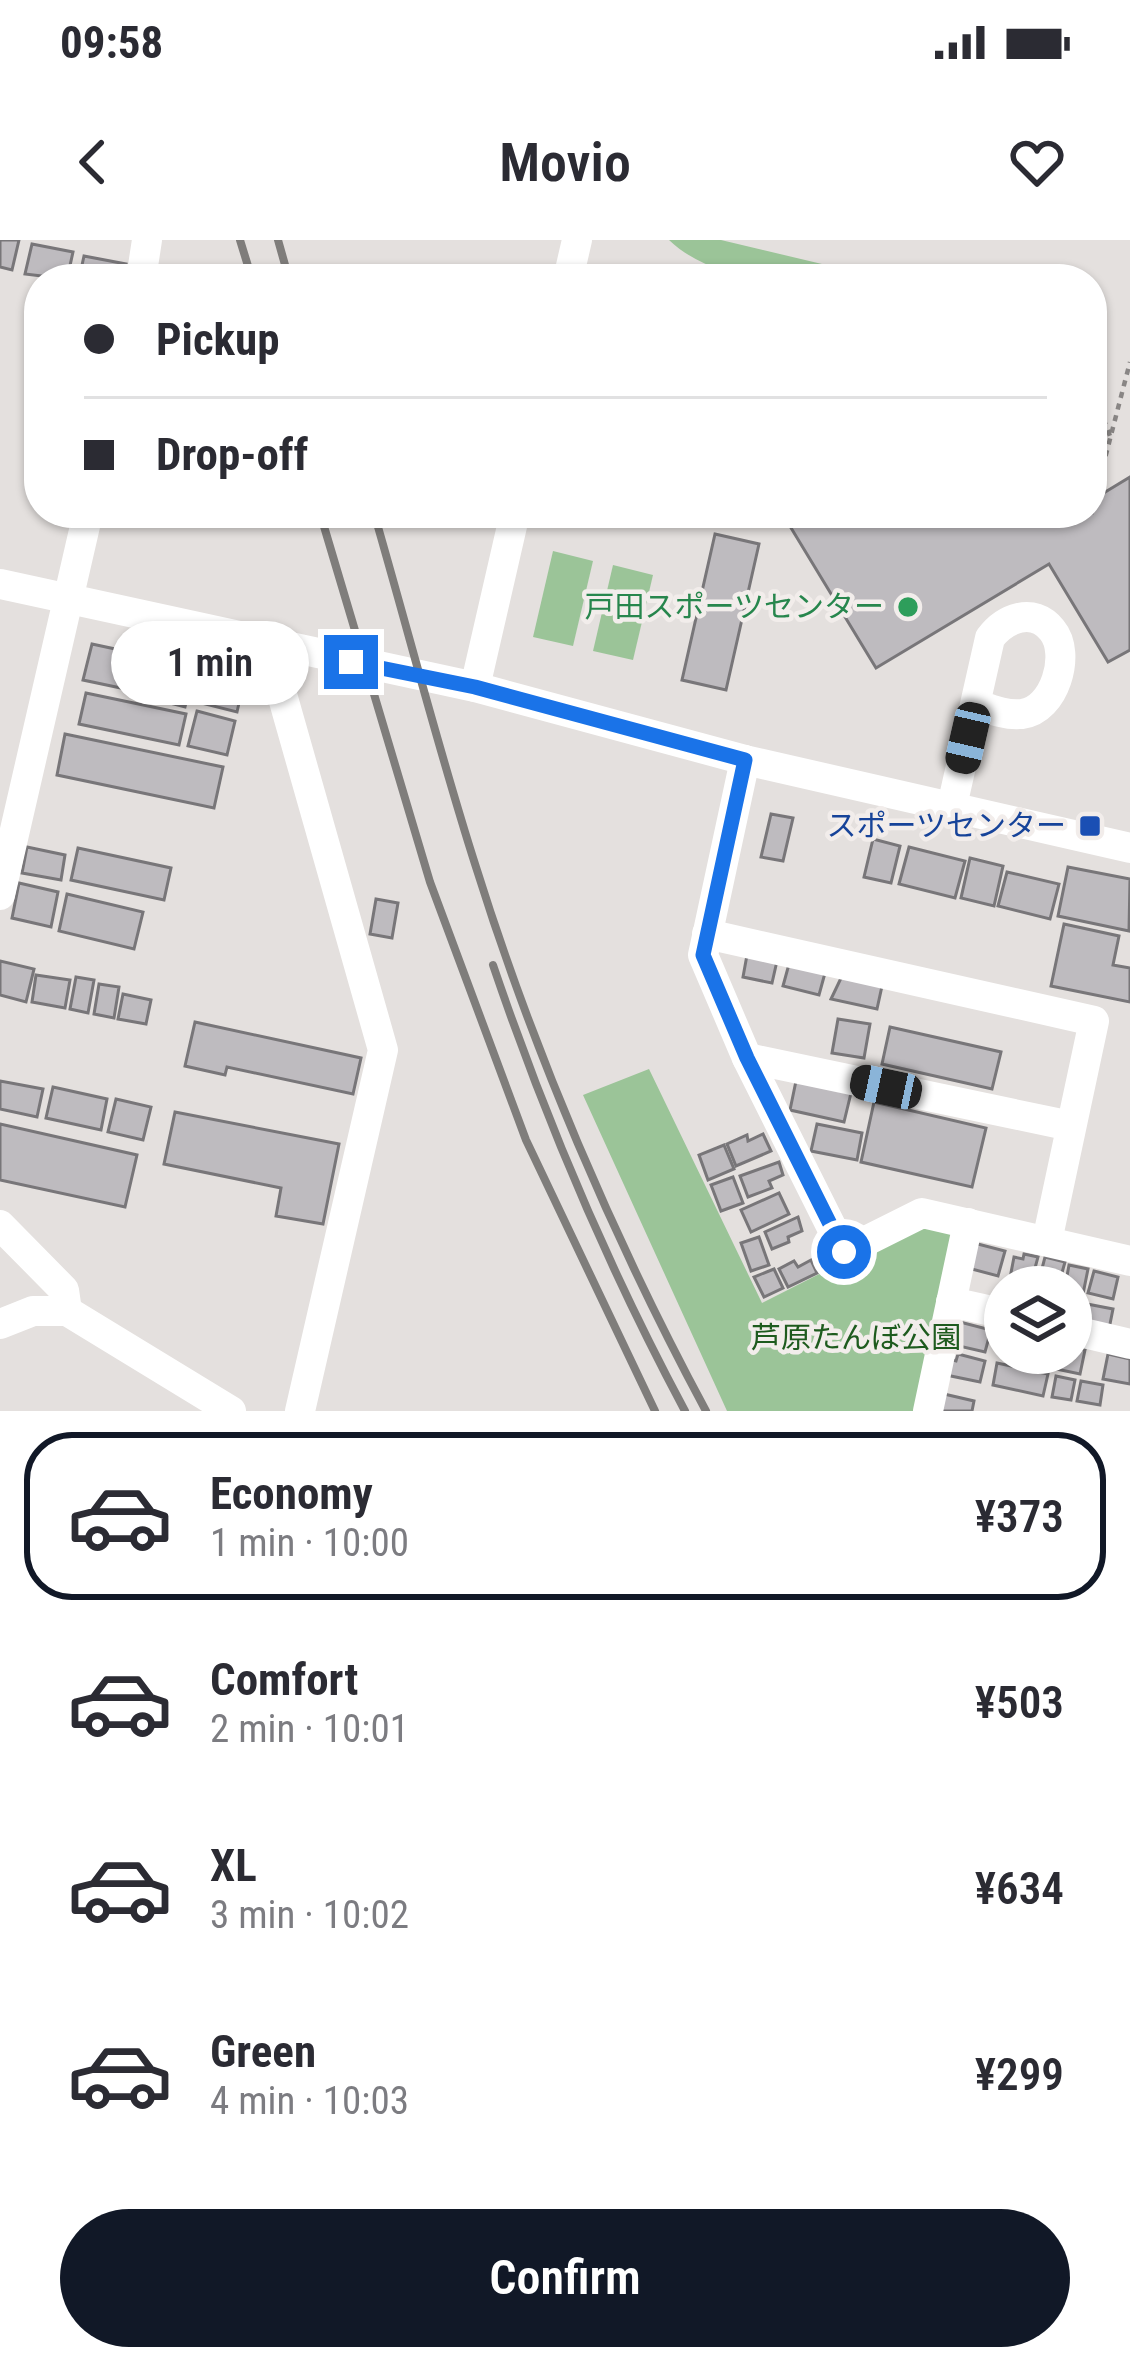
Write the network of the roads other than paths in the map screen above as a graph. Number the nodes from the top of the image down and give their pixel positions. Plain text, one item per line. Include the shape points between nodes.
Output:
1 (85, 528) edge
2 (511, 528) edge
3 (0, 584) edge
4 (68, 599) junction
5 (268, 645) junction
6 (475, 687) junction
7 (976, 704) dead end
8 (745, 760) junction
9 (952, 806) junction
10 (1130, 848) edge
11 (0, 895) edge
12 (707, 934) junction
13 (747, 1058) junction
14 (1071, 1126) junction
15 (968, 1223) junction
16 (0, 1226) edge
17 (1047, 1241) junction
18 (1130, 1261) edge
19 (951, 1302) junction
20 (984, 1310) edge
21 (67, 1311) junction
22 (0, 1324) edge
23 (1092, 1335) edge
24 (1130, 1344) edge
25 (231, 1411) edge
26 (300, 1411) edge
27 (928, 1411) edge

1 - 4 street
2 - 6 street
3 - 4 street
4 - 5 street
4 - 11 street
5 - 6 street
5 - 26 street via 383,1050
6 - 8 street
7 - 9 street
8 - 9 street
8 - 12 street
9 - 10 street
12 - 13 street via 703,955
12 - 14 street via 1094,1021
13 - 14 street
13 - 15 street via 844,1252 922,1213
14 - 17 street
15 - 17 street
15 - 19 street
16 - 21 street via 64,1291
17 - 18 street
19 - 20 street
19 - 27 street
21 - 22 street via 33,1311
21 - 25 street
23 - 24 street

